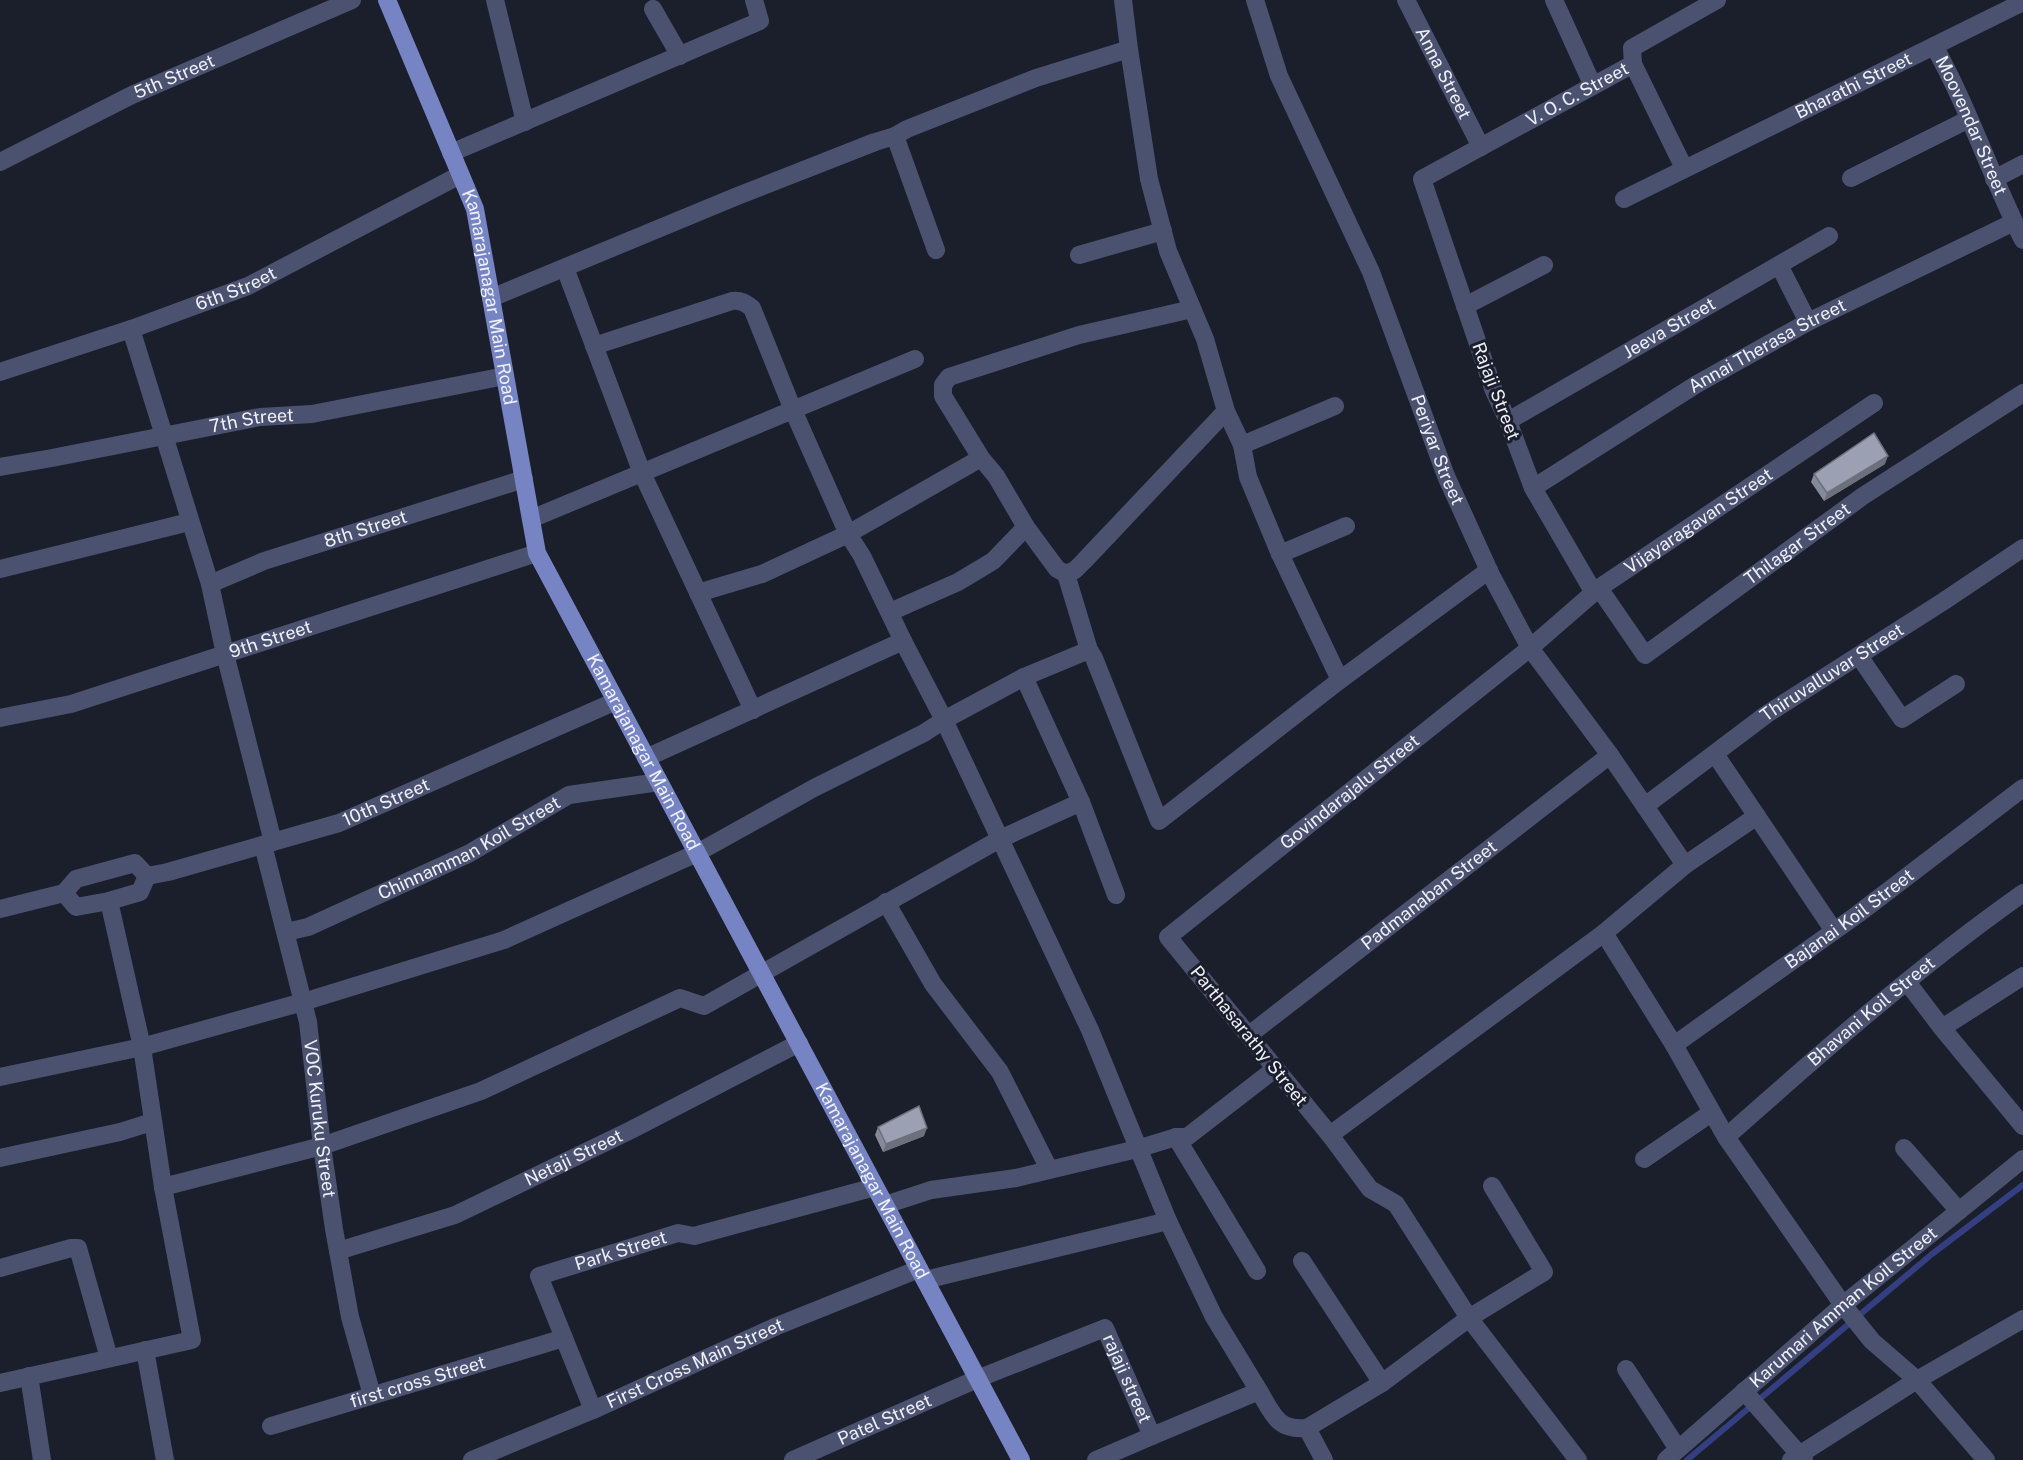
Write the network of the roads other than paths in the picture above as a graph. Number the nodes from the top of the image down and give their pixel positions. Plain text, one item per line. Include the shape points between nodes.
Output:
1 (352, 0) edge
2 (387, 0) edge
3 (495, 0) edge
4 (754, 0) edge
5 (1123, 0) edge
6 (1255, 0) edge
7 (1406, 0) edge
8 (1718, 0) edge
9 (1560, 2) edge
10 (2023, 2) edge
11 (654, 9) dead end
12 (1935, 46) junction
13 (1129, 49) junction
14 (680, 56) junction
15 (1633, 64) junction
16 (1593, 86) junction
17 (1968, 119) junction
18 (525, 122) junction
19 (895, 136) junction
20 (1481, 147) junction
21 (451, 153) junction
22 (0, 162) edge
23 (2023, 164) edge
24 (1684, 168) junction
25 (460, 175) junction
26 (1851, 178) dead end
27 (1994, 178) junction
28 (1422, 179) joint
29 (1624, 199) dead end
30 (2014, 222) junction
31 (1163, 231) junction
32 (1829, 236) dead end
33 (2023, 240) edge
34 (936, 250) dead end
35 (1079, 255) dead end
36 (1544, 265) dead end
37 (1779, 265) junction
38 (565, 268) junction
39 (491, 298) junction
40 (1465, 306) junction
41 (1192, 309) junction
42 (1808, 322) junction
43 (131, 329) junction
44 (594, 346) junction
45 (915, 359) dead end
46 (0, 372) edge
47 (505, 376) junction
48 (2023, 393) edge
49 (1874, 403) dead end
50 (1335, 406) dead end
51 (793, 410) junction
52 (1226, 411) junction
53 (1508, 421) junction
54 (164, 436) junction
55 (1242, 445) junction
56 (981, 458) junction
57 (0, 466) edge
58 (642, 472) junction
59 (524, 479) junction
60 (1533, 488) junction
61 (531, 519) junction
62 (189, 522) junction
63 (1346, 526) dead end
64 (1026, 527) junction
65 (848, 534) junction
66 (2023, 548) edge
67 (537, 553) junction
68 (1280, 554) junction
69 (0, 569) edge
70 (1489, 570) junction
71 (1066, 574) junction
72 (210, 584) junction
73 (1596, 591) junction
74 (699, 593) junction
75 (890, 612) junction
76 (903, 641) junction
77 (1530, 648) junction
78 (1089, 650) junction
79 (225, 654) junction
80 (1859, 656) junction
81 (1024, 677) junction
82 (1340, 680) junction
83 (1956, 684) dead end
84 (616, 701) junction
85 (753, 710) junction
86 (0, 718) edge
87 (944, 720) junction
88 (1715, 754) junction
89 (1610, 755) junction
90 (646, 758) junction
91 (659, 782) junction
92 (2023, 788) edge
93 (1081, 802) junction
94 (1645, 806) junction
95 (1757, 816) junction
96 (1000, 839) junction
97 (268, 843) junction
98 (697, 853) junction
99 (1685, 865) junction
100 (147, 876) junction
101 (64, 893) junction
102 (2023, 893) edge
103 (1116, 895) dead end
104 (109, 901) junction
105 (886, 902) junction
106 (0, 909) edge
107 (1834, 931) junction
108 (286, 932) junction
109 (1604, 933) junction
110 (1168, 937) joint
111 (762, 974) junction
112 (2023, 976) edge
113 (1907, 982) junction
114 (303, 1002) junction
115 (1942, 1028) junction
116 (1249, 1035) junction
117 (799, 1043) junction
118 (1674, 1045) junction
119 (142, 1047) junction
120 (1276, 1068) junction
121 (0, 1077) edge
122 (1711, 1113) junction
123 (152, 1122) junction
124 (2023, 1126) edge
125 (1330, 1135) junction
126 (1176, 1137) junction
127 (1726, 1137) junction
128 (322, 1146) junction
129 (1904, 1148) dead end
130 (1137, 1149) junction
131 (0, 1158) edge
132 (1644, 1159) dead end
133 (2023, 1159) edge
134 (1049, 1169) junction
135 (1492, 1186) dead end
136 (163, 1187) junction
137 (875, 1187) junction
138 (885, 1205) junction
139 (1959, 1211) junction
140 (1168, 1221) junction
141 (338, 1251) junction
142 (1302, 1261) dead end
143 (0, 1268) edge
144 (1257, 1271) dead end
145 (922, 1275) junction
146 (1847, 1309) junction
147 (1469, 1318) junction
148 (2023, 1319) edge
149 (564, 1338) junction
150 (146, 1350) junction
151 (109, 1358) junction
152 (1626, 1369) dead end
153 (29, 1376) junction
154 (977, 1379) junction
155 (1917, 1380) junction
156 (0, 1383) edge
157 (1382, 1383) junction
158 (1259, 1391) junction
159 (1746, 1394) junction
160 (372, 1395) junction
161 (593, 1410) junction
162 (271, 1426) dead end
163 (1307, 1428) junction
164 (1152, 1436) junction
165 (1672, 1454) edge
166 (1795, 1454) edge
167 (42, 1460) edge
168 (165, 1460) edge
169 (472, 1460) edge
170 (793, 1460) edge
171 (1021, 1460) edge
172 (1096, 1460) edge
173 (1324, 1460) edge
174 (1578, 1460) edge
175 (1986, 1460) edge

1 - 22 street, 5th Street via 132,95
2 - 21 main road, Kamarajanagar Main Road
3 - 18 street
4 - 14 street via 760,21
5 - 13 street
6 - 70 street, Periyar Street via 1279,76 1371,272 1446,476
7 - 20 street, Anna Street
8 - 15 street, V. O. C. Street via 1632,48
9 - 16 street
10 - 12 street, Bharathi Street
11 - 14 street
12 - 17 street, Moovendar Street
12 - 24 street, Bharathi Street
13 - 19 street via 1036,78
13 - 31 street via 1149,179
14 - 18 street
15 - 16 street, V. O. C. Street
15 - 24 street
16 - 20 street, V. O. C. Street
17 - 26 street
17 - 27 street, Moovendar Street
18 - 21 street
19 - 34 street
19 - 38 street via 735,196
20 - 28 street, V. O. C. Street
21 - 25 main road, Kamarajanagar Main Road
23 - 27 street
24 - 29 street, Bharathi Street
25 - 39 main road, Kamarajanagar Main Road via 475,209
25 - 43 street, 6th Street via 248,286
27 - 30 street, Moovendar Street
28 - 40 street, Rajaji Street
30 - 33 street, Moovendar Street
30 - 42 street, Annai Therasa Street
31 - 35 street
31 - 41 street
32 - 37 street, Jeeva Street
36 - 40 street
37 - 42 street
37 - 53 street, Jeeva Street
38 - 39 street
38 - 44 street
39 - 47 main road, Kamarajanagar Main Road
40 - 53 street, Rajaji Street
41 - 52 street
41 - 56 street via 1079,335 949,377 943,385 943,396
42 - 60 street, Annai Therasa Street via 1697,384
43 - 46 street, 6th Street
43 - 54 street, VOC Kuruku Street
44 - 51 street via 739,300 752,308
44 - 58 street
45 - 51 street
47 - 54 street, 7th Street via 312,414 260,417
47 - 59 main road, Kamarajanagar Main Road
48 - 73 street, Thilagar Street via 1863,496 1645,655
49 - 73 street, Vijayaragavan Street
50 - 55 street
51 - 58 street
51 - 65 street
52 - 55 street
52 - 71 street via 1084,561
53 - 60 street, Rajaji Street
54 - 57 street, 7th Street
54 - 62 street, VOC Kuruku Street
55 - 68 street via 1248,477
56 - 64 street
56 - 65 street
58 - 61 street
58 - 74 street
59 - 61 main road, Kamarajanagar Main Road
59 - 72 street, 8th Street via 264,561
60 - 73 street, Rajaji Street
61 - 67 main road, Kamarajanagar Main Road
62 - 69 street
62 - 72 street, VOC Kuruku Street
63 - 68 street
64 - 71 street via 1057,569
64 - 75 street via 993,561 958,582
65 - 74 street via 762,574
65 - 75 street
66 - 80 street, Thiruvalluvar Street
67 - 79 street, 9th Street
67 - 84 main road, Kamarajanagar Main Road
68 - 82 street
70 - 77 street, Periyar Street
70 - 82 street
71 - 78 street
72 - 79 street, VOC Kuruku Street
73 - 77 street, Vijayaragavan Street
74 - 85 street
75 - 76 street
76 - 85 street
76 - 87 street
77 - 89 street, Periyar Street
77 - 110 street, Govindarajalu Street
78 - 81 street
78 - 82 street via 1159,821
79 - 86 street, 9th Street via 71,704
79 - 97 street, VOC Kuruku Street
80 - 83 street via 1902,719
80 - 88 street, Thiruvalluvar Street via 1767,714
81 - 87 street
81 - 93 street
84 - 90 main road, Kamarajanagar Main Road
84 - 97 street, 10th Street via 339,823
85 - 90 street
87 - 96 street
87 - 98 street
88 - 94 street, Thiruvalluvar Street
88 - 95 street
89 - 94 street, Periyar Street
89 - 116 street, Padmanaban Street
90 - 91 main road, Kamarajanagar Main Road
91 - 98 main road, Kamarajanagar Main Road
91 - 108 street, Chinnamman Koil Street via 570,795 468,854 308,927
92 - 107 street, Bajanai Koil Street
93 - 96 street
93 - 103 street
94 - 99 street, Periyar Street
95 - 99 street
95 - 107 street
96 - 105 street
96 - 130 street via 1090,1030
97 - 100 street, 10th Street
97 - 108 street, VOC Kuruku Street
98 - 111 main road, Kamarajanagar Main Road
98 - 114 street via 504,940
99 - 109 street
100 - 101 street via 135,863 76,879
100 - 104 street via 140,892
101 - 104 street via 76,907
101 - 106 street
102 - 113 street, Bhavani Koil Street
104 - 119 street
105 - 111 street
105 - 134 street via 933,984 1000,1072
107 - 118 street, Bajanai Koil Street
108 - 114 street, VOC Kuruku Street
109 - 118 street
109 - 125 street
110 - 116 street, Parthasarathy Street
111 - 117 main road, Kamarajanagar Main Road
111 - 128 street via 704,1006 680,998 481,1091
112 - 115 street
113 - 115 street
113 - 127 street, Bhavani Koil Street
114 - 119 street
114 - 128 street, VOC Kuruku Street
115 - 124 street
116 - 120 street, Parthasarathy Street
117 - 137 main road, Kamarajanagar Main Road
117 - 141 street, Netaji Street via 455,1215
118 - 122 street
119 - 121 street
119 - 123 street
120 - 125 street, Parthasarathy Street
120 - 126 street via 1187,1137
122 - 127 street
122 - 132 street
123 - 131 street
123 - 136 street
125 - 147 street, Parthasarathy Street via 1370,1189 1396,1204
126 - 130 street
126 - 144 street
127 - 146 street
128 - 136 street
128 - 141 street, VOC Kuruku Street
129 - 139 street
130 - 134 street
130 - 140 street
133 - 139 street, Karumari Amman Koil Street
134 - 138 street via 1016,1178 931,1190
135 - 147 street via 1545,1272
136 - 150 street via 192,1340
137 - 138 main road, Kamarajanagar Main Road
137 - 149 street, Park Street via 694,1236 678,1233 539,1276
138 - 145 main road, Kamarajanagar Main Road
139 - 146 street, Karumari Amman Koil Street
140 - 145 street, First Cross Main Street
140 - 158 street via 1214,1317
141 - 160 street, VOC Kuruku Street via 350,1317
142 - 157 street
143 - 151 street via 78,1248
145 - 154 main road, Kamarajanagar Main Road
145 - 161 street, First Cross Main Street via 777,1326
146 - 155 street via 1872,1341
146 - 159 street, Karumari Amman Koil Street
147 - 157 street
147 - 174 street, Parthasarathy Street
148 - 155 street
149 - 160 street, first cross Street
149 - 161 street, Park Street
150 - 151 street
150 - 168 street
151 - 153 street
152 - 165 street
153 - 156 street
153 - 167 street
154 - 164 street, rajaji street via 1105,1328
154 - 170 street, Patel Street
154 - 171 main road, Kamarajanagar Main Road
155 - 166 street
155 - 175 street
157 - 163 street
158 - 163 street via 1284,1427
158 - 164 street
159 - 165 street, Karumari Amman Koil Street
159 - 166 street
160 - 162 street, first cross Street
161 - 169 street, First Cross Main Street
163 - 173 street
164 - 172 street, rajaji street

